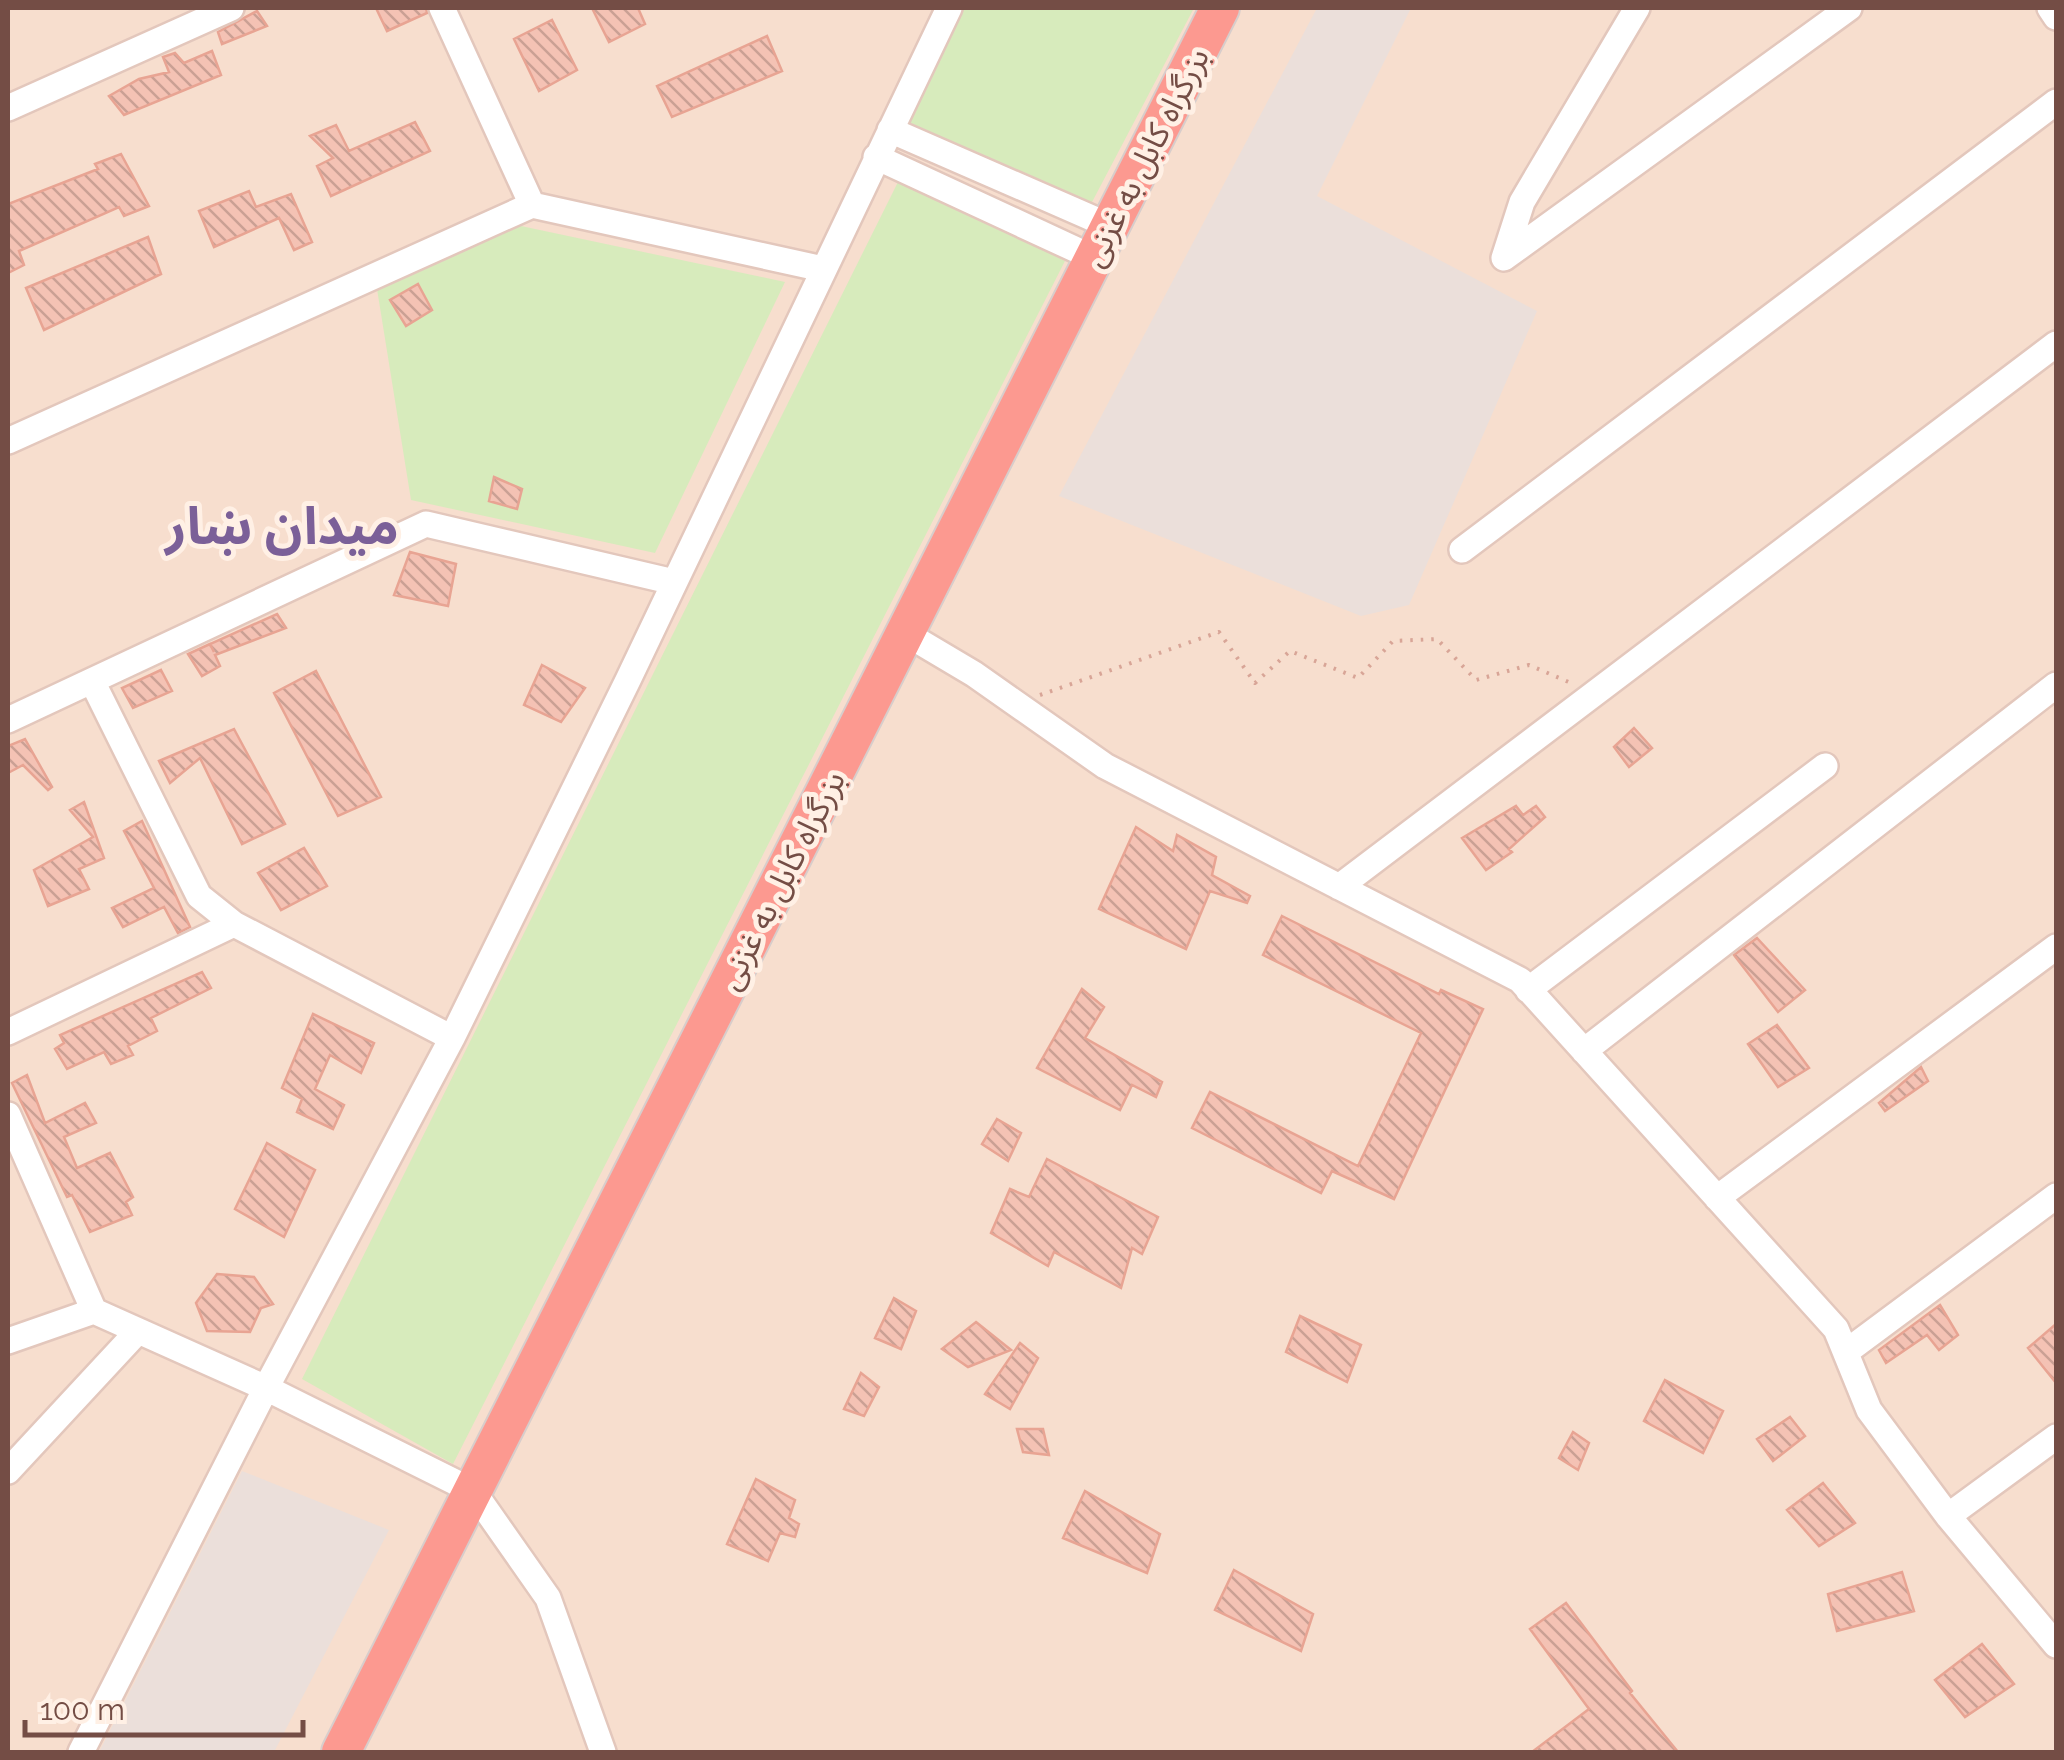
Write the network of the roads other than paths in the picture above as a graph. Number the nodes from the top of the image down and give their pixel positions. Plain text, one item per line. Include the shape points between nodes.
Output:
1 (231, 8) edge
2 (442, 8) edge
3 (949, 8) edge
4 (1220, 8) edge
5 (1637, 8) edge
6 (1849, 8) edge
7 (2050, 8) edge
8 (2056, 17) edge
9 (2056, 102) edge
10 (8, 108) edge
11 (890, 130) junction
12 (876, 158) junction
13 (532, 205) junction
14 (1102, 242) junction
15 (823, 269) junction
16 (2056, 344) edge
17 (8, 441) edge
18 (1462, 550) dead end
19 (674, 582) junction
20 (905, 634) junction
21 (92, 681) junction
22 (2056, 685) edge
23 (8, 720) edge
24 (1824, 766) dead end
25 (1339, 887) junction
26 (234, 924) junction
27 (2056, 947) edge
28 (1528, 990) junction
29 (8, 1032) edge
30 (452, 1038) junction
31 (1584, 1051) junction
32 (8, 1115) edge
33 (2056, 1196) edge
34 (1717, 1198) junction
35 (94, 1310) junction
36 (138, 1331) junction
37 (8, 1341) edge
38 (1846, 1352) junction
39 (266, 1388) junction
40 (2056, 1436) edge
41 (8, 1470) edge
42 (472, 1492) junction
43 (1948, 1516) junction
44 (2056, 1645) edge
45 (81, 1752) edge
46 (341, 1752) edge
47 (603, 1752) edge

1 - 10 street
2 - 13 street
3 - 11 street
4 - 14 highway, بزرگراه کابل به غزنی
5 - 6 street via 1522,202 1504,258
7 - 8 street
9 - 18 street
11 - 12 street
11 - 14 street
12 - 14 street
12 - 15 street
13 - 15 street
13 - 17 street
14 - 20 highway, بزرگراه کابل به غزنی
15 - 19 street
16 - 25 street
19 - 21 street via 426,524
19 - 30 street
20 - 25 street via 1104,766
20 - 42 highway, بزرگراه کابل به غزنی
21 - 23 street
21 - 26 street via 199,896
22 - 31 street
24 - 28 street
25 - 28 street
26 - 29 street
26 - 30 street
27 - 34 street
28 - 31 street
30 - 39 street
31 - 34 street
32 - 35 street
33 - 38 street
34 - 38 street via 1836,1329
35 - 36 street
35 - 37 street
36 - 39 street
36 - 41 street
38 - 43 street via 1869,1410
39 - 42 street
39 - 45 street
40 - 43 street
42 - 46 highway, بزرگراه کابل به غزنی
42 - 47 street via 548,1598
43 - 44 street

